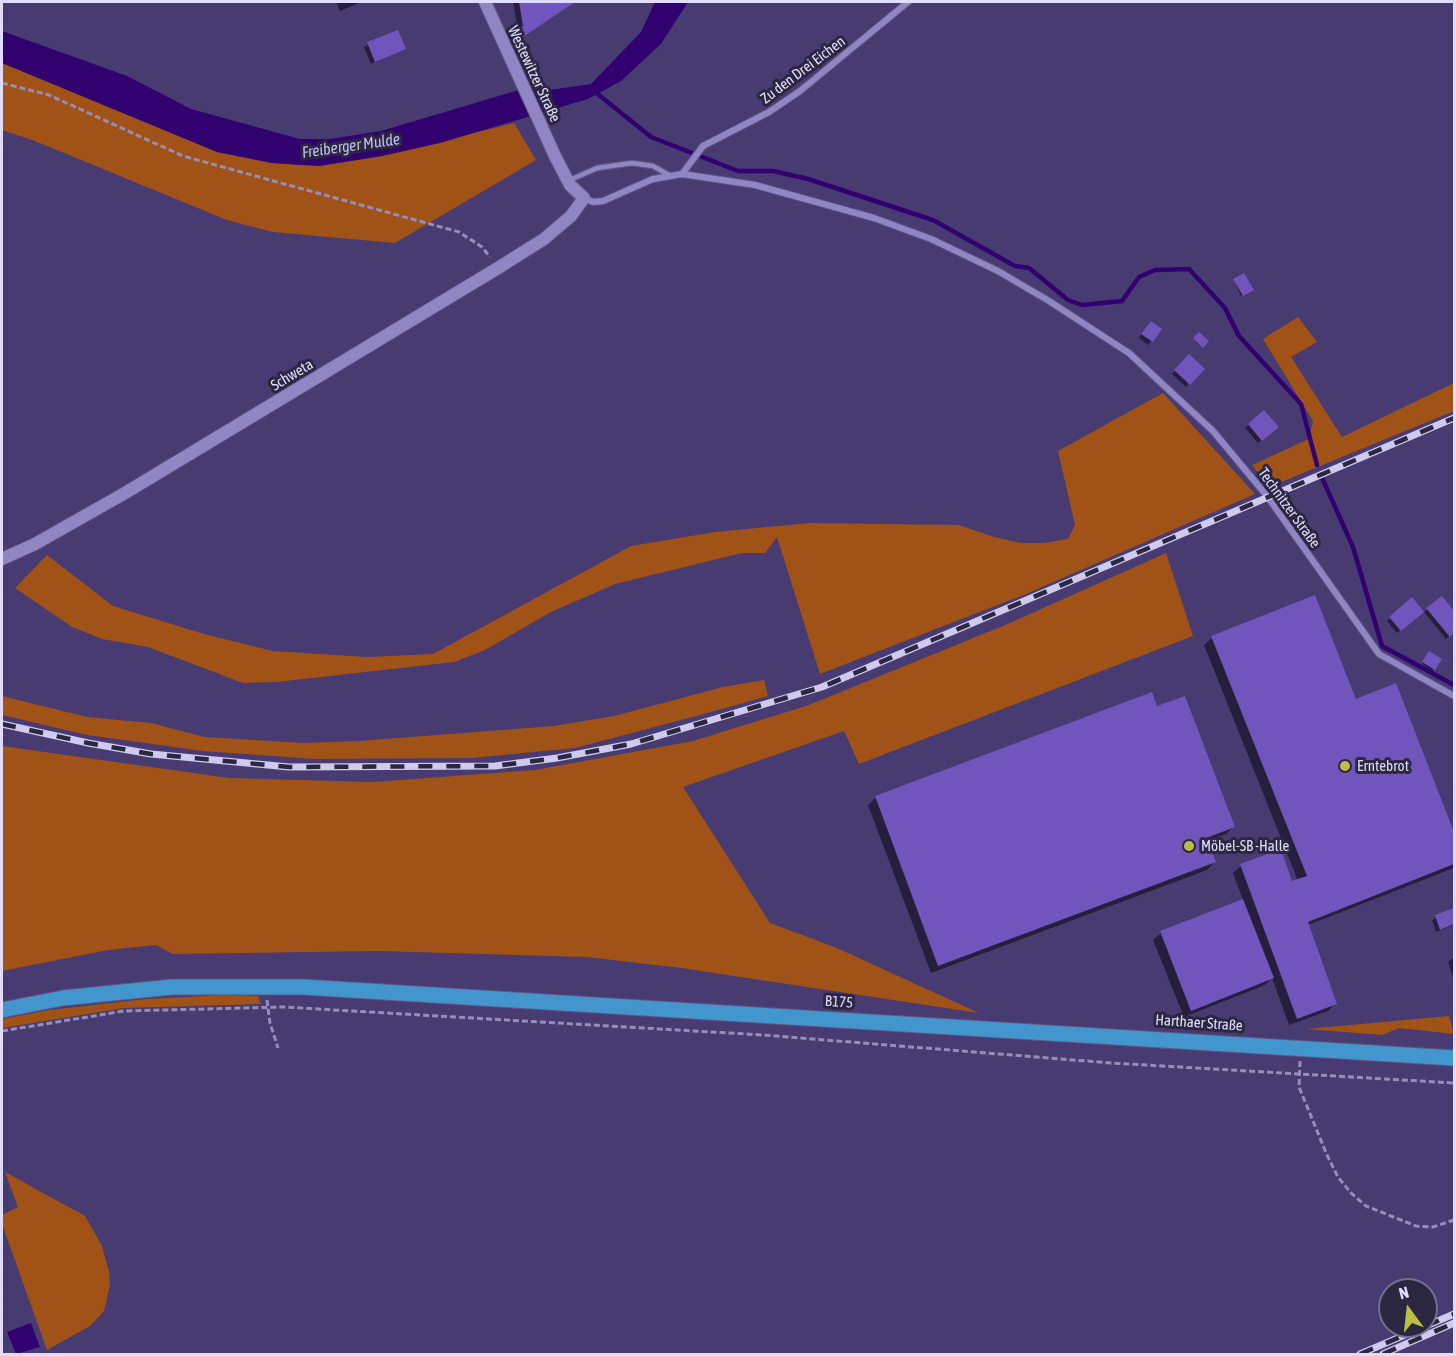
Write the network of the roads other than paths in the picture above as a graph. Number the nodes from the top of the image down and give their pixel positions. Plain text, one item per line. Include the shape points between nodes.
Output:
1 (485, 2) edge
2 (908, 2) edge
3 (682, 174) junction
4 (669, 176) junction
5 (568, 181) junction
6 (584, 198) junction
7 (2, 559) edge
8 (1455, 696) edge
9 (2, 1010) edge
10 (942, 1026) joint
11 (1455, 1058) edge

1 - 5 street, Westewitzer Straße
2 - 3 street, Zu den Drei Eichen via 800,91 703,146
3 - 4 street, Technitzer Straße
3 - 8 street, Technitzer Straße via 754,185 874,218 932,239 998,272 1100,333 1129,353 1213,431 1267,496 1379,654
4 - 5 lane via 653,166 632,163 597,168
4 - 6 street, Technitzer Straße via 603,201
5 - 6 street, Westewitzer Straße
6 - 7 street, Schweta via 552,232 498,268 115,499
9 - 10 main road, B175 via 122,991 267,986
10 - 11 main road, Harthaer Straße

